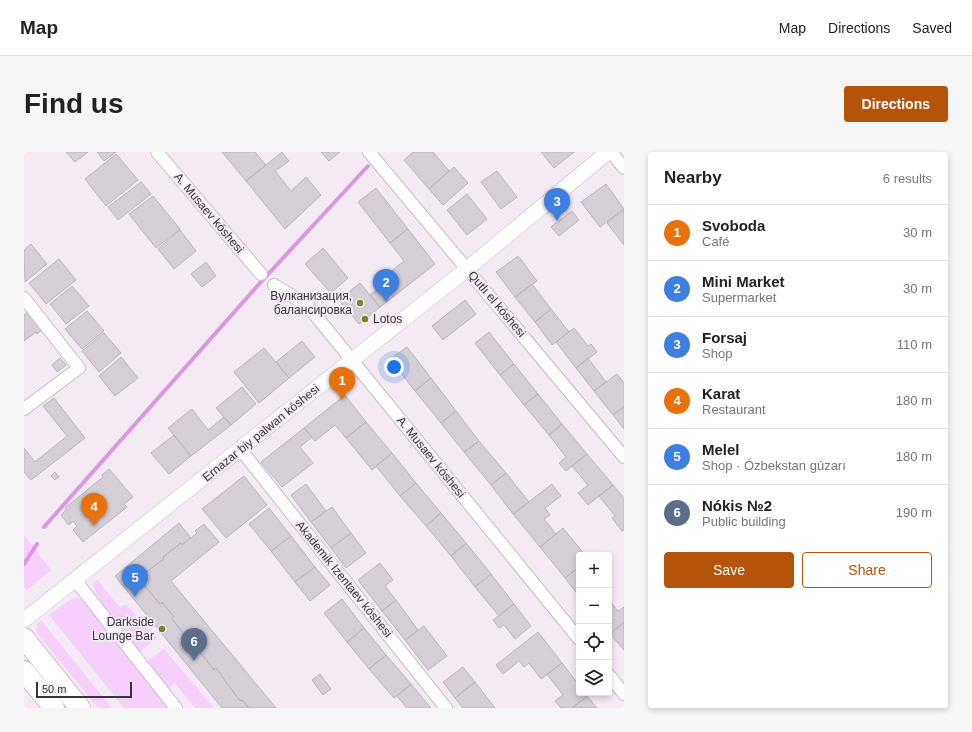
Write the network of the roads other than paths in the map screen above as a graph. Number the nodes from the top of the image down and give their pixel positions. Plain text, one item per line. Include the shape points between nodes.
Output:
1 (157, 152) edge
2 (369, 152) edge
3 (608, 152) edge
4 (611, 152) edge
5 (624, 168) edge
6 (467, 269) junction
7 (261, 274) dead end
8 (274, 285) dead end
9 (27, 302) edge
10 (351, 360) junction
11 (24, 409) edge
12 (241, 450) junction
13 (624, 457) edge
14 (75, 580) junction
15 (24, 620) edge
16 (576, 635) edge
17 (24, 638) edge
18 (24, 671) edge
19 (612, 679) edge
20 (624, 694) edge
21 (54, 708) edge
22 (80, 708) edge
23 (176, 708) edge
24 (446, 708) edge

1 - 7 street, A. Musaev kóshesi
2 - 6 street, Qutlı el kóshesi
3 - 6 street, Ernazar biy palwan kóshesi
4 - 5 street
6 - 10 street, Ernazar biy palwan kóshesi
6 - 13 street, Qutlı el kóshesi
8 - 10 street, A. Musaev kóshesi via 307,305
9 - 11 street via 79,368
10 - 12 street, Ernazar biy palwan kóshesi
10 - 16 street, A. Musaev kóshesi
12 - 14 street, Ernazar biy palwan kóshesi
12 - 24 street, Akademik Izentaev kóshesi
14 - 15 street, Ernazar biy palwan kóshesi
14 - 23 street
17 - 22 main road
18 - 21 main road
19 - 20 street

